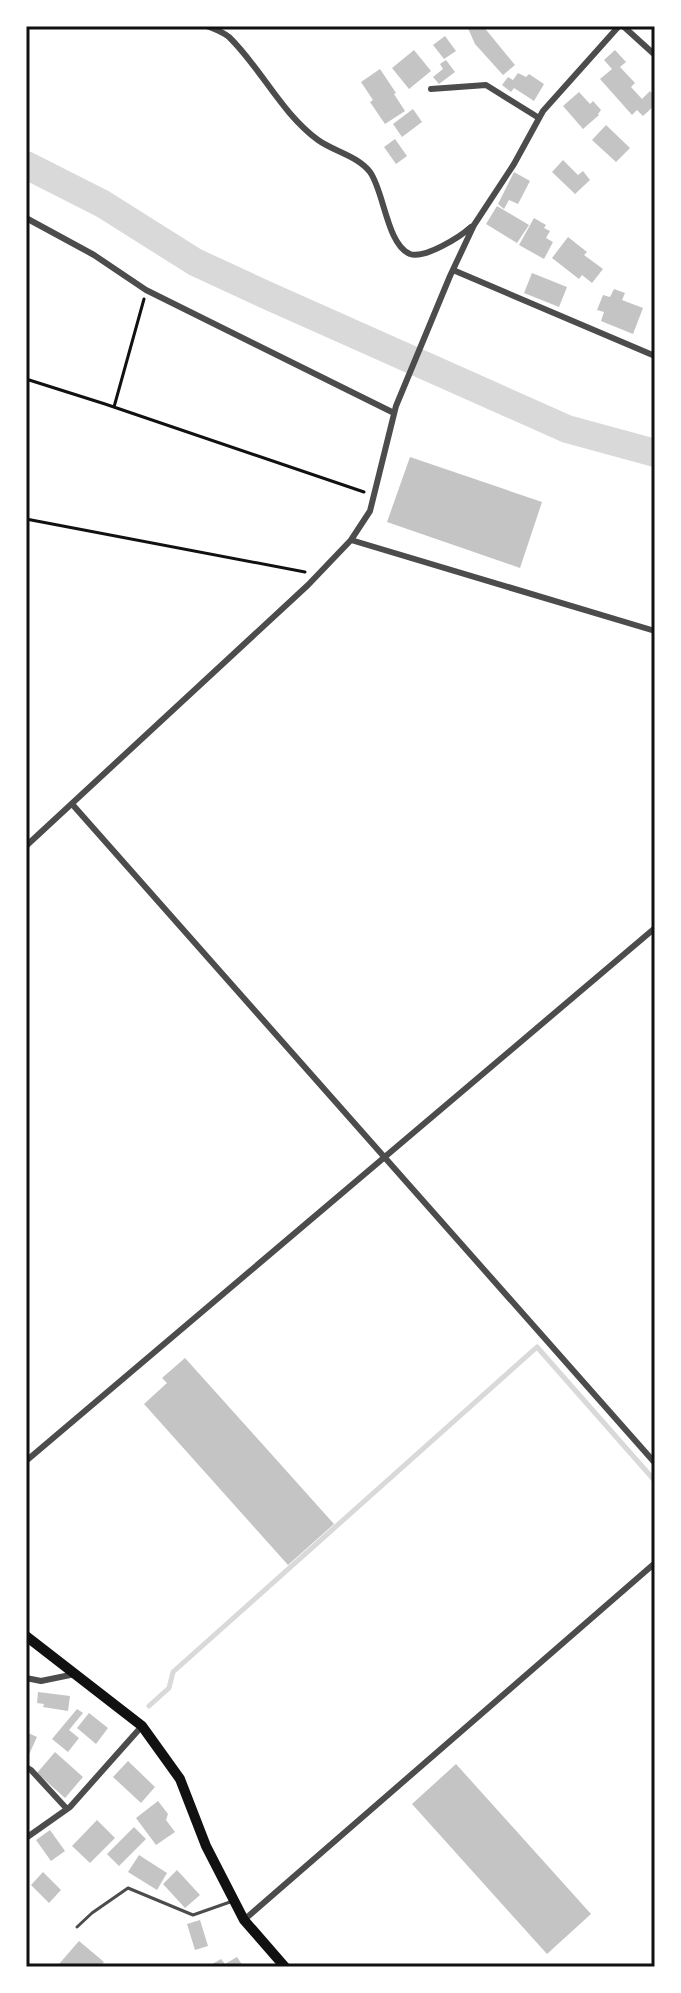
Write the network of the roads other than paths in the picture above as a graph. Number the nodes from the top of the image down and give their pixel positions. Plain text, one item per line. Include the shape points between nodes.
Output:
1 (207, 26) edge
2 (232, 26) edge
3 (621, 26) edge
4 (227, 35) junction
5 (655, 55) edge
6 (431, 89) dead end
7 (539, 118) junction
8 (26, 218) edge
9 (474, 225) junction
10 (452, 273) junction
11 (655, 356) edge
12 (395, 410) junction
13 (351, 540) junction
14 (655, 631) edge
15 (72, 804) junction
16 (26, 846) edge
17 (655, 928) edge
18 (384, 1157) junction
19 (26, 1461) edge
20 (655, 1463) edge
21 (655, 1563) edge
22 (26, 1636) edge
23 (75, 1674) junction
24 (26, 1678) edge
25 (142, 1726) junction
26 (26, 1767) edge
27 (67, 1809) junction
28 (26, 1838) edge
29 (234, 1900) junction
30 (244, 1920) junction
31 (77, 1927) dead end
32 (285, 1967) edge

1 - 4 street
2 - 4 street
3 - 5 street
3 - 7 street
4 - 9 street via 318,140 369,171 402,248 417,254 443,246
6 - 7 street via 486,85
7 - 9 street
8 - 12 street via 146,290
9 - 10 street
10 - 11 street
10 - 12 street
12 - 13 street via 370,511
13 - 14 street
13 - 15 street
15 - 16 street
15 - 18 street
17 - 18 street
18 - 19 street
18 - 20 street
21 - 30 street
22 - 23 main road
23 - 24 street via 41,1681
23 - 25 main road
25 - 27 street
25 - 29 main road via 180,1779
26 - 27 street
27 - 28 street
29 - 30 main road
29 - 31 lane via 193,1915 128,1888
30 - 32 main road

